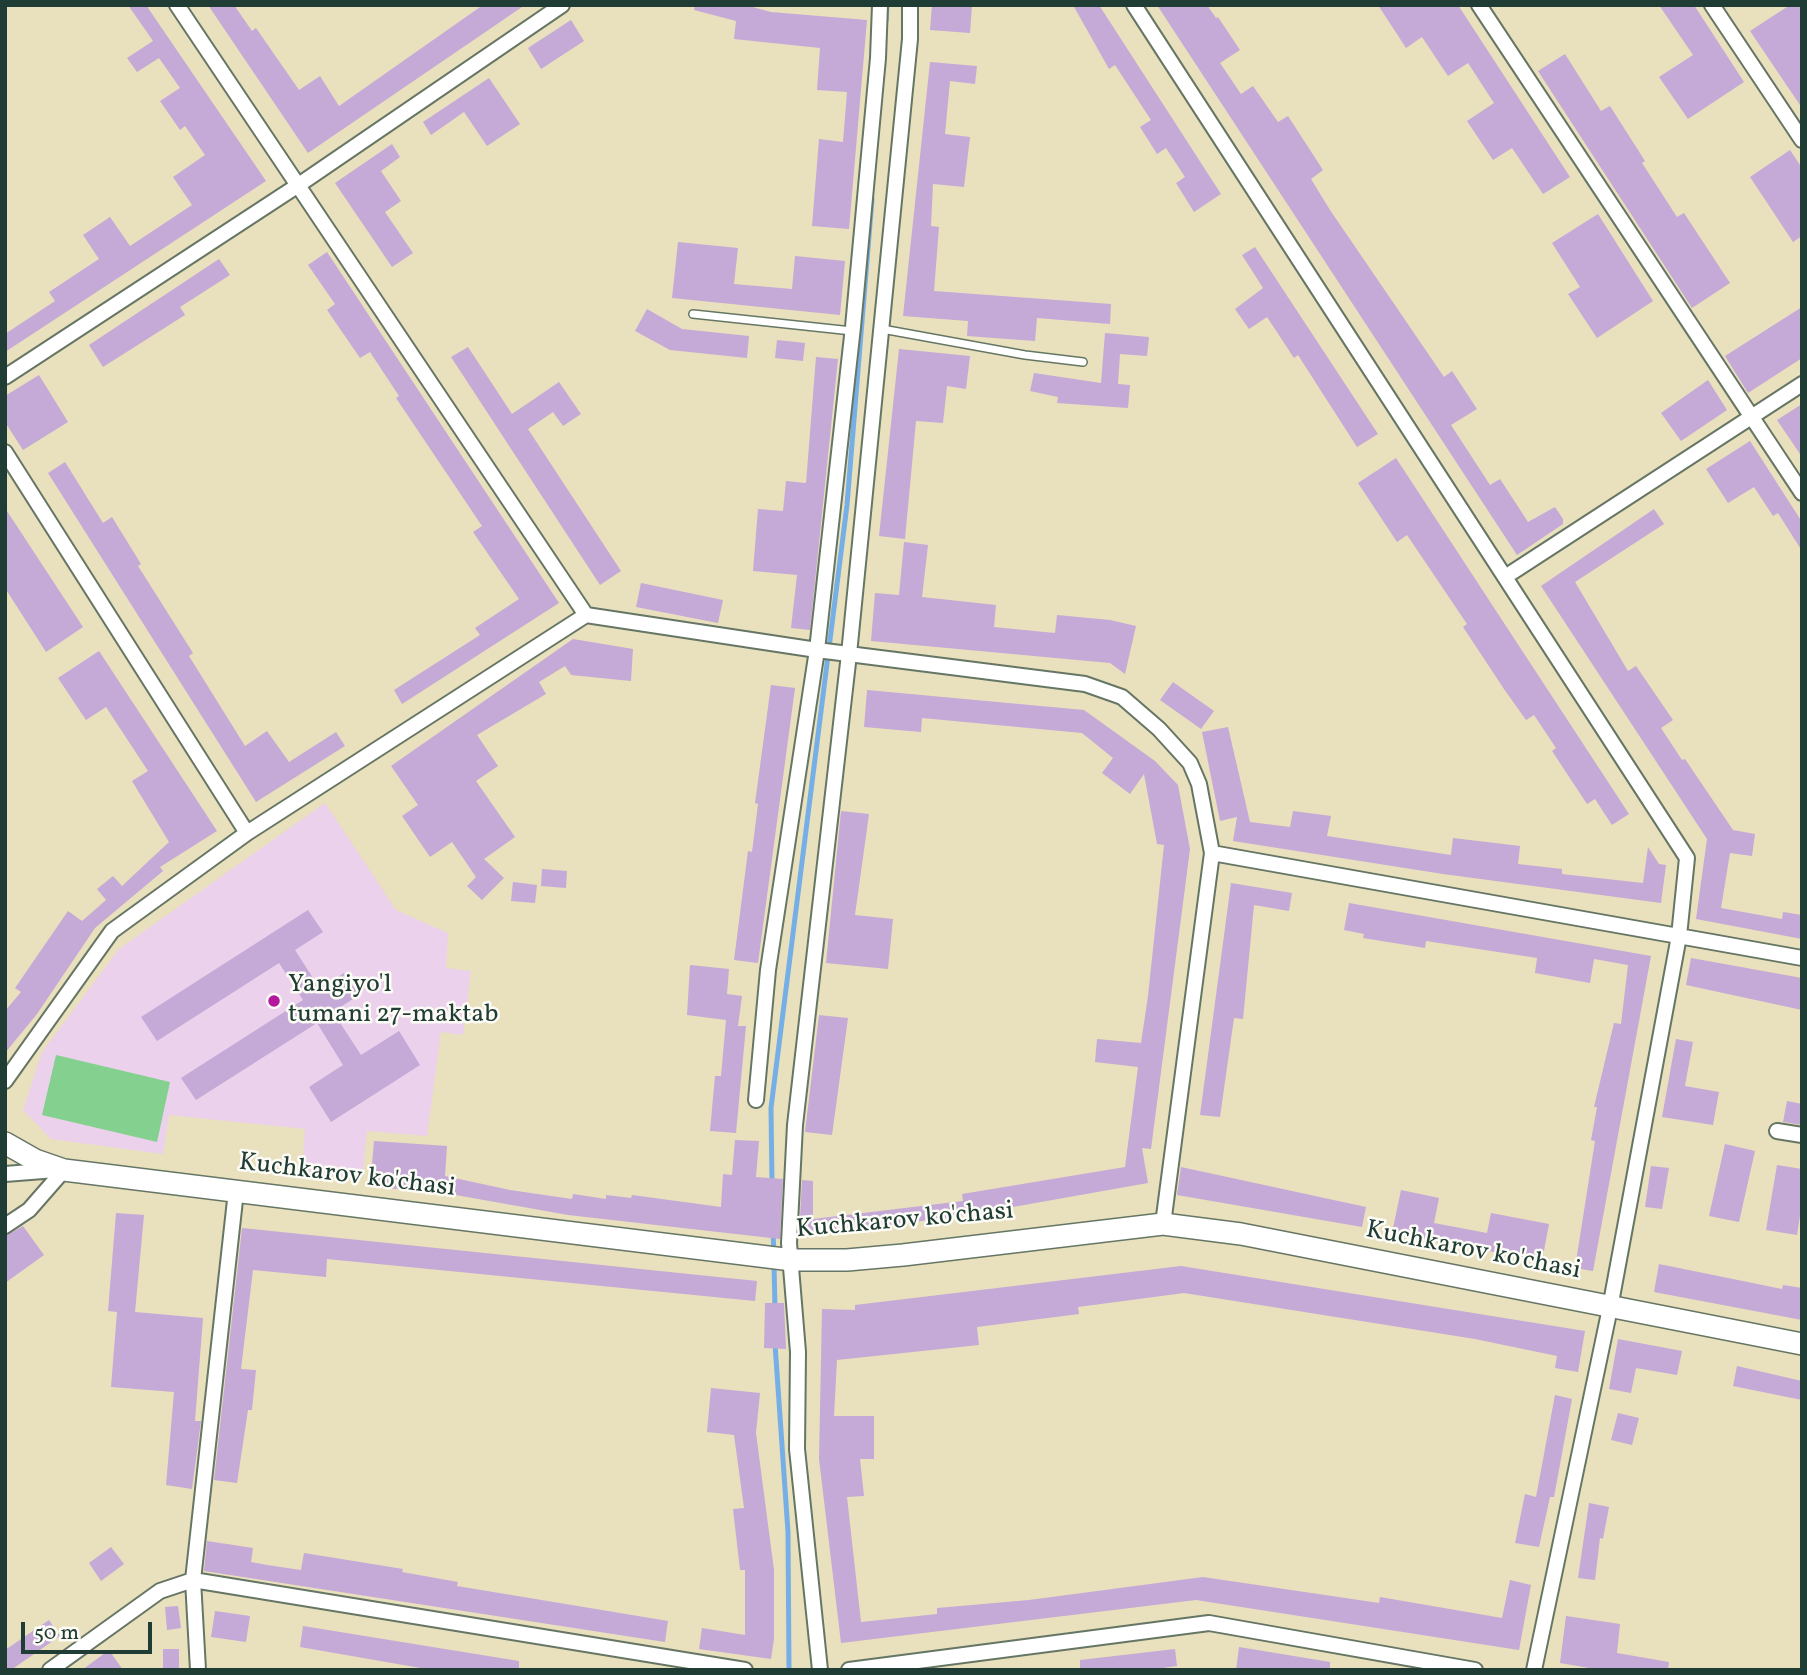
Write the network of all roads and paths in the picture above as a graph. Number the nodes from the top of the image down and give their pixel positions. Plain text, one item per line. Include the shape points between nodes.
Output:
1 (177, 5) edge
2 (562, 5) edge
3 (880, 5) edge
4 (910, 5) edge
5 (1133, 5) edge
6 (1479, 5) edge
7 (1712, 5) edge
8 (1802, 140) edge
9 (300, 184) junction
10 (693, 313) dead end
11 (881, 329) junction
12 (853, 331) junction
13 (1083, 362) dead end
14 (5, 377) edge
15 (1802, 384) edge
16 (1752, 417) junction
17 (5, 452) edge
18 (1802, 493) edge
19 (1505, 577) junction
20 (586, 615) junction
21 (818, 650) junction
22 (847, 654) junction
23 (247, 833) junction
24 (1212, 853) junction
25 (1679, 936) junction
26 (1802, 958) edge
27 (5, 1081) edge
28 (756, 1100) dead end
29 (1777, 1131) dead end
30 (1802, 1135) edge
31 (5, 1143) edge
32 (64, 1170) junction
33 (5, 1174) edge
34 (236, 1191) junction
35 (1163, 1224) junction
36 (5, 1226) edge
37 (792, 1260) junction
38 (1610, 1308) junction
39 (1802, 1344) edge
40 (193, 1580) junction
41 (50, 1670) edge
42 (198, 1670) edge
43 (745, 1670) edge
44 (820, 1670) edge
45 (849, 1670) edge
46 (1475, 1670) edge
47 (1534, 1670) edge

1 - 9 street
2 - 9 street
3 - 12 street
4 - 11 street
5 - 19 street
6 - 16 street
7 - 8 street
9 - 14 street
9 - 20 street
10 - 12 lane
11 - 13 lane
11 - 22 street
12 - 21 street
15 - 16 street
16 - 18 street
16 - 19 street
17 - 23 street
19 - 25 street via 1687,858
20 - 21 street
20 - 23 street
21 - 22 street
21 - 28 street via 768,970
22 - 24 street via 1085,684 1122,697 1190,763 1199,784
22 - 37 street via 795,1125
23 - 27 street via 112,931
24 - 25 street
24 - 35 street
25 - 26 street
25 - 38 street
29 - 30 street
31 - 32 main road
32 - 33 street, Kuchkarov ko'chasi
32 - 34 main road, Kuchkarov ko'chasi
32 - 36 street via 29,1210
34 - 37 main road, Kuchkarov ko'chasi
34 - 40 street
35 - 37 main road, Kuchkarov ko'chasi via 903,1255
35 - 38 main road, Kuchkarov ko'chasi via 1241,1234
37 - 44 street via 798,1352 797,1450
38 - 39 main road, Kuchkarov ko'chasi
38 - 47 street
40 - 41 street via 160,1591
40 - 42 street
40 - 43 street
45 - 46 street via 1209,1623

